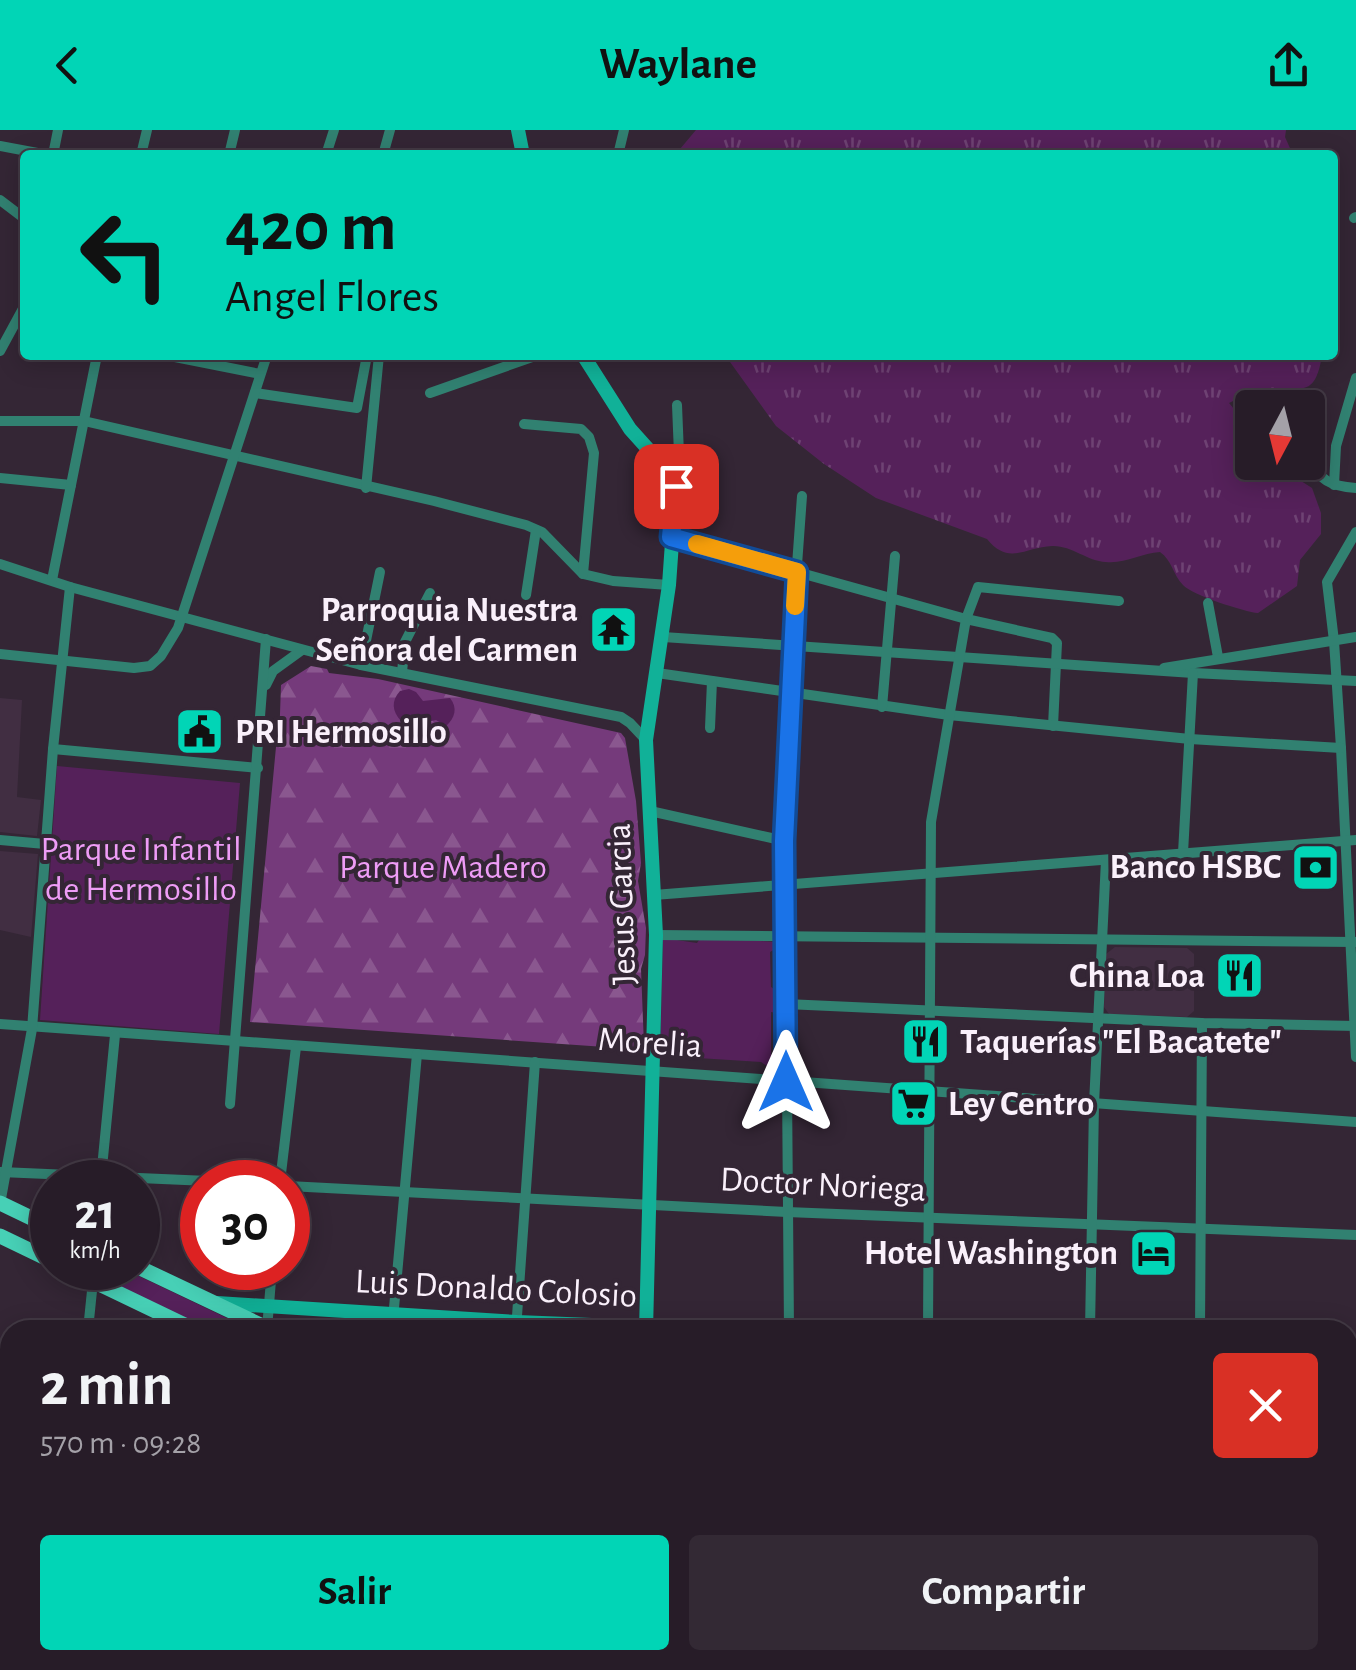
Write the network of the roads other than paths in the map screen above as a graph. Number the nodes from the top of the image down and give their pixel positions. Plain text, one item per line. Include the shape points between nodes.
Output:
1 (0, 200) edge
2 (20, 215) edge
3 (19, 326) edge
4 (0, 351) edge
5 (96, 360) edge
6 (211, 360) edge
7 (265, 360) edge
8 (366, 360) edge
9 (379, 360) edge
10 (524, 360) edge
11 (586, 360) edge
12 (260, 374) junction
13 (1356, 378) edge
14 (256, 393) junction
15 (430, 393) dead end
16 (677, 405) dead end
17 (0, 421) edge
18 (84, 421) junction
19 (524, 424) dead end
20 (234, 456) junction
21 (0, 478) edge
22 (674, 478) junction
23 (1322, 480) edge
24 (72, 484) junction
25 (1334, 486) junction
26 (366, 488) junction
27 (1356, 488) edge
28 (802, 496) dead end
29 (536, 530) junction
30 (1356, 532) edge
31 (671, 537) junction
32 (895, 556) dead end
33 (0, 564) edge
34 (380, 572) dead end
35 (797, 572) junction
36 (583, 574) junction
37 (52, 580) junction
38 (669, 584) junction
39 (70, 587) junction
40 (430, 593) dead end
41 (526, 595) dead end
42 (891, 599) junction
43 (1119, 600) dead end
44 (1208, 603) dead end
45 (183, 615) junction
46 (966, 619) junction
47 (662, 637) junction
48 (1356, 638) edge
49 (266, 639) junction
50 (1334, 642) junction
51 (792, 648) junction
52 (302, 650) junction
53 (885, 653) junction
54 (0, 654) edge
55 (1218, 657) junction
56 (958, 658) junction
57 (63, 662) junction
58 (1057, 664) junction
59 (361, 665) junction
60 (1153, 670) junction
61 (402, 672) junction
62 (656, 673) junction
63 (1192, 674) junction
64 (1336, 681) junction
65 (1356, 681) edge
66 (712, 682) junction
67 (263, 690) junction
68 (790, 694) junction
69 (882, 707) junction
70 (949, 715) junction
71 (1053, 726) junction
72 (710, 728) dead end
73 (1190, 739) junction
74 (646, 740) junction
75 (1341, 748) junction
76 (53, 749) junction
77 (258, 768) junction
78 (650, 811) junction
79 (0, 840) edge
80 (784, 841) junction
81 (1350, 841) edge
82 (45, 844) junction
83 (1183, 853) junction
84 (1106, 860) junction
85 (931, 873) junction
86 (785, 884) junction
87 (654, 895) junction
88 (656, 934) junction
89 (785, 936) junction
90 (932, 937) junction
91 (1101, 939) junction
92 (1353, 942) edge
93 (786, 1004) junction
94 (931, 1010) junction
95 (1098, 1018) junction
96 (1202, 1023) junction
97 (0, 1024) edge
98 (1356, 1026) edge
99 (32, 1029) junction
100 (115, 1034) junction
101 (236, 1042) junction
102 (296, 1046) junction
103 (417, 1054) junction
104 (1356, 1057) edge
105 (535, 1062) junction
106 (654, 1070) junction
107 (786, 1082) junction
108 (929, 1090) junction
109 (230, 1104) dead end
110 (1094, 1104) junction
111 (1204, 1111) junction
112 (1356, 1122) edge
113 (103, 1160) edge
114 (283, 1160) edge
115 (3, 1172) edge
116 (30, 1174) edge
117 (310, 1187) edge
118 (404, 1193) junction
119 (528, 1198) junction
120 (0, 1204) edge
121 (650, 1204) junction
122 (787, 1212) junction
123 (929, 1217) junction
124 (30, 1218) edge
125 (1092, 1223) junction
126 (1202, 1229) junction
127 (0, 1236) edge
128 (1356, 1236) edge
129 (30, 1250) edge
130 (160, 1277) edge
131 (92, 1290) edge
132 (112, 1290) edge
133 (270, 1290) edge
134 (214, 1302) junction
135 (268, 1308) junction
136 (89, 1320) edge
137 (174, 1320) edge
138 (250, 1320) edge
139 (268, 1320) edge
140 (375, 1320) edge
141 (393, 1320) edge
142 (517, 1320) edge
143 (646, 1320) edge
144 (789, 1320) edge
145 (928, 1320) edge
146 (1090, 1320) edge
147 (1200, 1320) edge

1 - 2 street
3 - 4 street
5 - 18 street
6 - 12 street
7 - 12 street
8 - 14 street via 357,408
9 - 26 street
10 - 15 street
11 - 22 street via 634,434
12 - 14 street
13 - 25 street via 1336,446
14 - 20 street
16 - 22 street via 680,454
17 - 18 street
18 - 20 street
18 - 24 street
19 - 36 street via 581,428 589,437 594,453
20 - 26 street
20 - 45 street
21 - 24 street
22 - 31 street, Jesus Garcia
23 - 25 street
24 - 37 street
25 - 27 street
26 - 29 street
28 - 35 street
29 - 36 street
29 - 41 street
30 - 50 street via 1327,582
31 - 35 street
31 - 38 street, Jesus Garcia
32 - 42 street
33 - 37 street
34 - 59 street
35 - 42 street
35 - 51 street
36 - 38 street
37 - 39 street
38 - 47 street, Jesus Garcia
39 - 45 street
39 - 57 street
40 - 61 street via 405,642
42 - 46 street
42 - 53 street
43 - 46 street via 978,587
44 - 55 street
45 - 49 street
45 - 57 street via 150,666
46 - 56 street
46 - 58 street via 1052,638
47 - 51 street
47 - 62 street, Jesus Garcia
48 - 50 street
49 - 52 street
49 - 67 street
50 - 55 street
50 - 64 street
51 - 53 street
51 - 68 street
52 - 59 street
52 - 67 street via 273,671
53 - 56 street
53 - 69 street
54 - 57 street
55 - 60 street
56 - 58 street
56 - 70 street
57 - 76 street
58 - 60 street
58 - 71 street
59 - 61 street
60 - 63 street
61 - 74 street via 621,718
62 - 66 street
62 - 74 street, Jesus Garcia
63 - 64 street
63 - 73 street
64 - 65 street
64 - 75 street
66 - 68 street
66 - 72 street
67 - 77 street
68 - 69 street
68 - 80 street
69 - 70 street
70 - 71 street
70 - 85 street via 931,822
71 - 73 street
73 - 75 street
73 - 83 street
74 - 78 street, Jesus Garcia
75 - 81 street
76 - 77 street
76 - 82 street
77 - 101 street
78 - 80 street
78 - 87 street, Jesus Garcia
79 - 82 street
80 - 86 street
81 - 83 street
81 - 92 street
82 - 99 street
83 - 84 street
84 - 85 street
84 - 91 street
85 - 86 street
85 - 90 street
86 - 87 street
86 - 89 street
87 - 88 street, Jesus Garcia
88 - 89 street
88 - 106 street, Jesus Garcia
89 - 90 street
89 - 93 street
90 - 91 street
90 - 94 street
91 - 92 street
91 - 95 street
92 - 98 street
93 - 94 street
93 - 107 street
94 - 95 street
94 - 108 street
95 - 96 street
95 - 110 street
96 - 98 street
96 - 111 street
97 - 99 street, Morelia
98 - 104 street
99 - 100 street, Morelia
99 - 115 street
100 - 101 street, Morelia
100 - 113 street
101 - 102 street, Morelia
101 - 109 street
102 - 103 street, Morelia
102 - 114 street
103 - 105 street, Morelia
103 - 118 street
105 - 106 street, Morelia
105 - 119 street
106 - 107 street, Morelia
106 - 121 street, Jesus Garcia
107 - 108 street, Morelia
107 - 122 street
108 - 110 street, Morelia
108 - 123 street
110 - 111 street, Morelia
110 - 125 street
111 - 112 street, Morelia
111 - 126 street
115 - 116 street
115 - 120 street
117 - 118 street, Doctor Noriega
118 - 119 street, Doctor Noriega
118 - 141 street
119 - 121 street, Doctor Noriega
119 - 142 street
120 - 124 main road
121 - 122 street, Doctor Noriega
121 - 143 street, Jesus Garcia
122 - 123 street, Doctor Noriega
122 - 144 street
123 - 125 street, Doctor Noriega
123 - 145 street
125 - 126 street, Doctor Noriega
125 - 146 street
126 - 128 street, Doctor Noriega
126 - 147 street
127 - 129 main road
130 - 134 main road
131 - 136 street
132 - 137 main road
133 - 135 street
134 - 135 street, Luis Donaldo Colosio
134 - 138 main road
135 - 139 street
135 - 140 street, Luis Donaldo Colosio

